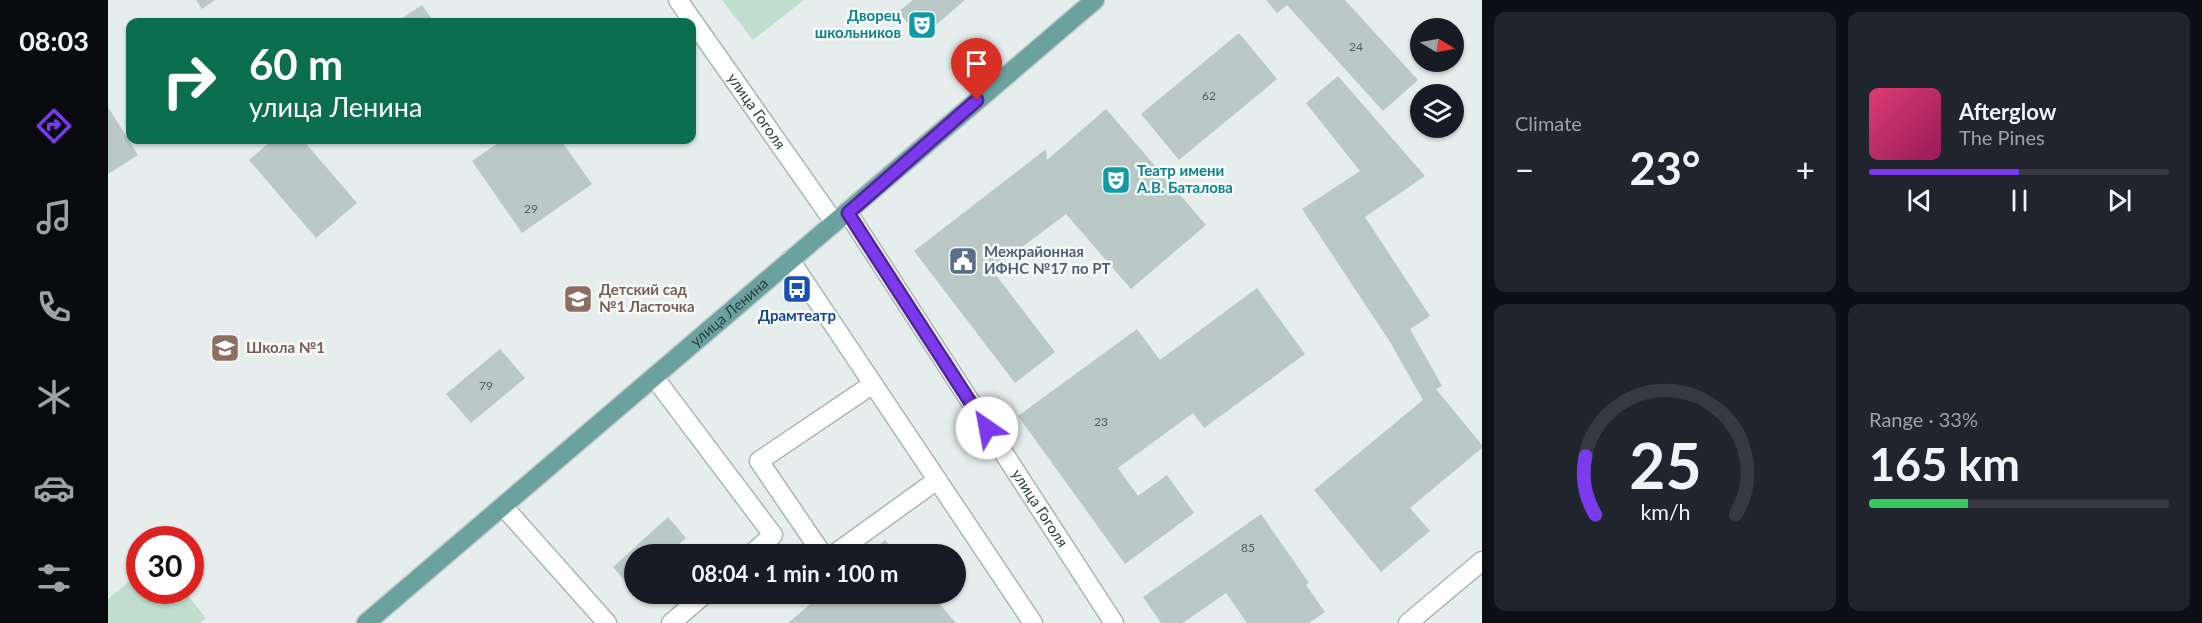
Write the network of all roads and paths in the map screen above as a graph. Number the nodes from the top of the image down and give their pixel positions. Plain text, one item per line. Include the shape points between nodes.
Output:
1 (678, 0) edge
2 (1095, 0) edge
3 (692, 18) edge
4 (696, 24) edge
5 (841, 217) junction
6 (790, 260) junction
7 (654, 377) junction
8 (873, 384) junction
9 (938, 480) junction
10 (503, 506) junction
11 (763, 544) edge
12 (816, 544) edge
13 (848, 544) edge
14 (1482, 561) edge
15 (693, 604) edge
16 (366, 623) edge
17 (607, 623) edge
18 (671, 623) edge
19 (1033, 623) edge
20 (1114, 623) edge
21 (1408, 623) edge

1 - 3 street, улица Гоголя
2 - 5 main road, улица Ленина
4 - 5 street, улица Гоголя
5 - 6 main road, улица Ленина
5 - 20 street, улица Гоголя
6 - 7 main road, улица Ленина
6 - 8 street
7 - 10 main road, улица Ленина
7 - 11 street via 773,535
8 - 9 street
8 - 12 street via 759,461
9 - 13 street
9 - 19 street
10 - 16 main road, улица Ленина
10 - 17 street
14 - 21 street
15 - 18 street

